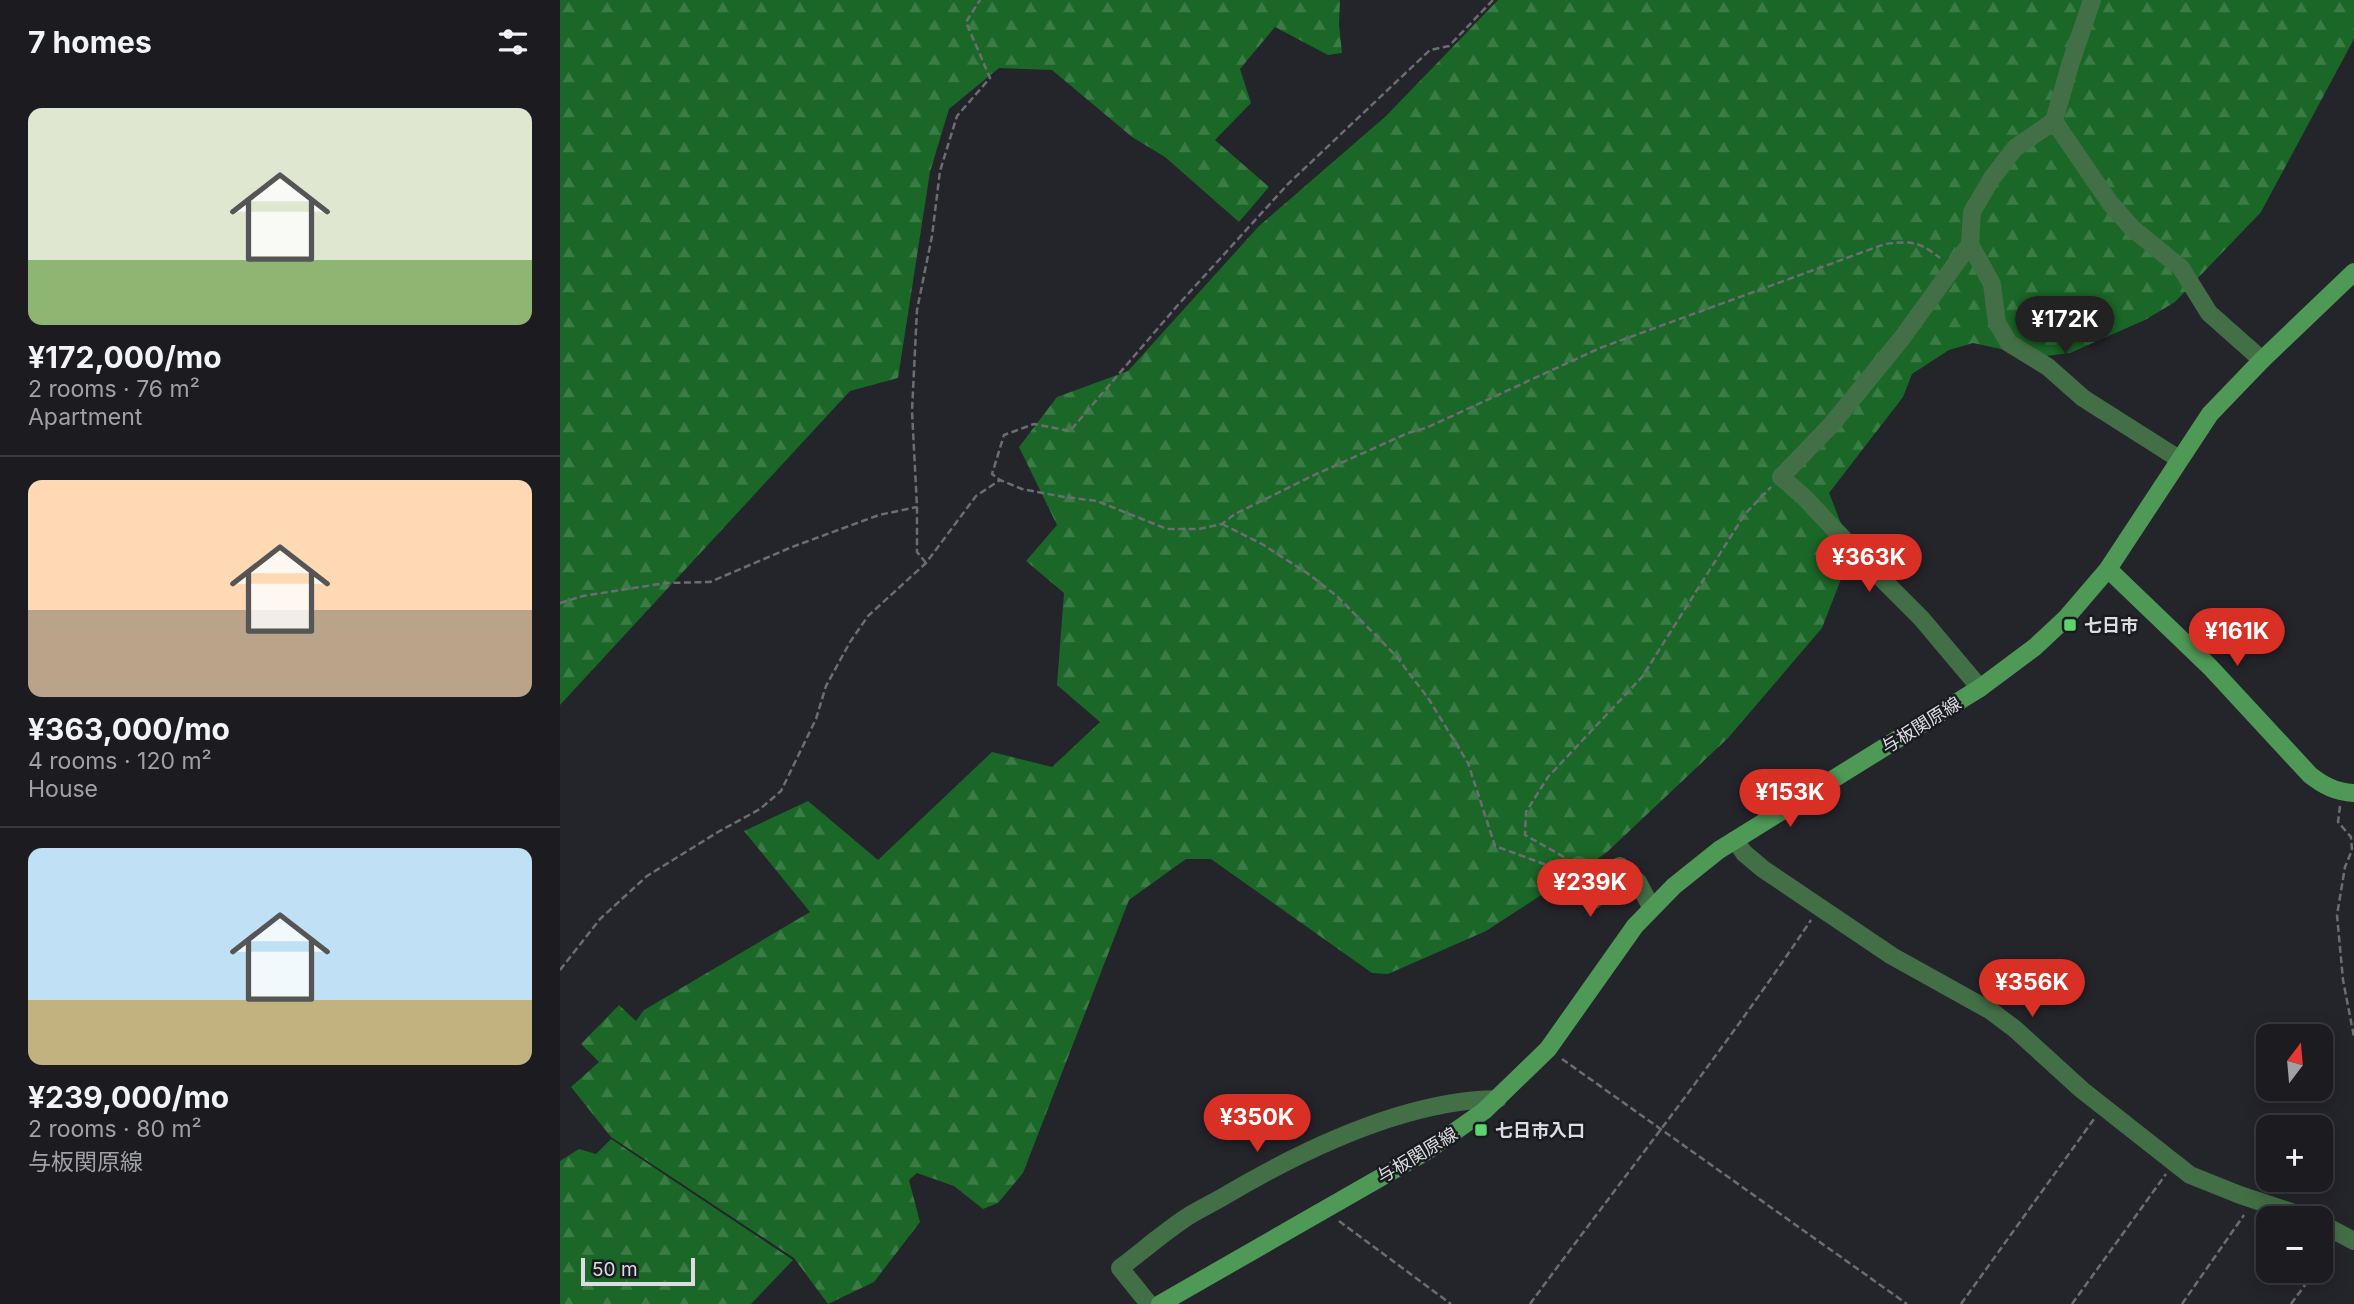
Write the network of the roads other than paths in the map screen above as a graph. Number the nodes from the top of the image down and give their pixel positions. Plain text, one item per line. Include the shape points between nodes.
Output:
1 (2092, 0) edge
2 (2054, 121) junction
3 (1969, 244) junction
4 (2354, 272) edge
5 (2262, 360) junction
6 (2179, 459) junction
7 (2108, 569) junction
8 (1980, 688) junction
9 (2348, 792) edge
10 (1735, 840) junction
11 (1579, 865) road end
12 (1651, 907) junction
13 (1498, 1099) junction
14 (2272, 1206) edge
15 (2333, 1230) edge
16 (2354, 1241) edge
17 (1149, 1304) edge
18 (1160, 1304) edge

1 - 2 street
2 - 3 street via 2015,148 1992,178 1972,212
2 - 5 street via 2124,220 2181,268 2209,313
3 - 6 street via 1992,284 1997,323 2009,343 2048,367 2083,398
3 - 8 street via 1902,338 1832,424 1781,477 1921,618
4 - 5 main road, 与板関原線
5 - 6 main road, 与板関原線 via 2210,414
6 - 7 main road, 与板関原線
7 - 8 main road, 与板関原線 via 2035,647
7 - 9 main road via 2210,667 2310,775 2322,785
8 - 10 main road, 与板関原線
10 - 12 main road, 与板関原線
10 - 14 street via 1763,869 1892,956 1991,1011 2190,1175
11 - 12 street via 1579,885 1594,900 1620,866 1638,882
12 - 13 main road, 与板関原線 via 1548,1049
13 - 17 street via 1472,1099 1406,1114 1309,1149 1185,1218 1120,1268
13 - 18 main road, 与板関原線 via 1427,1151
15 - 16 street

